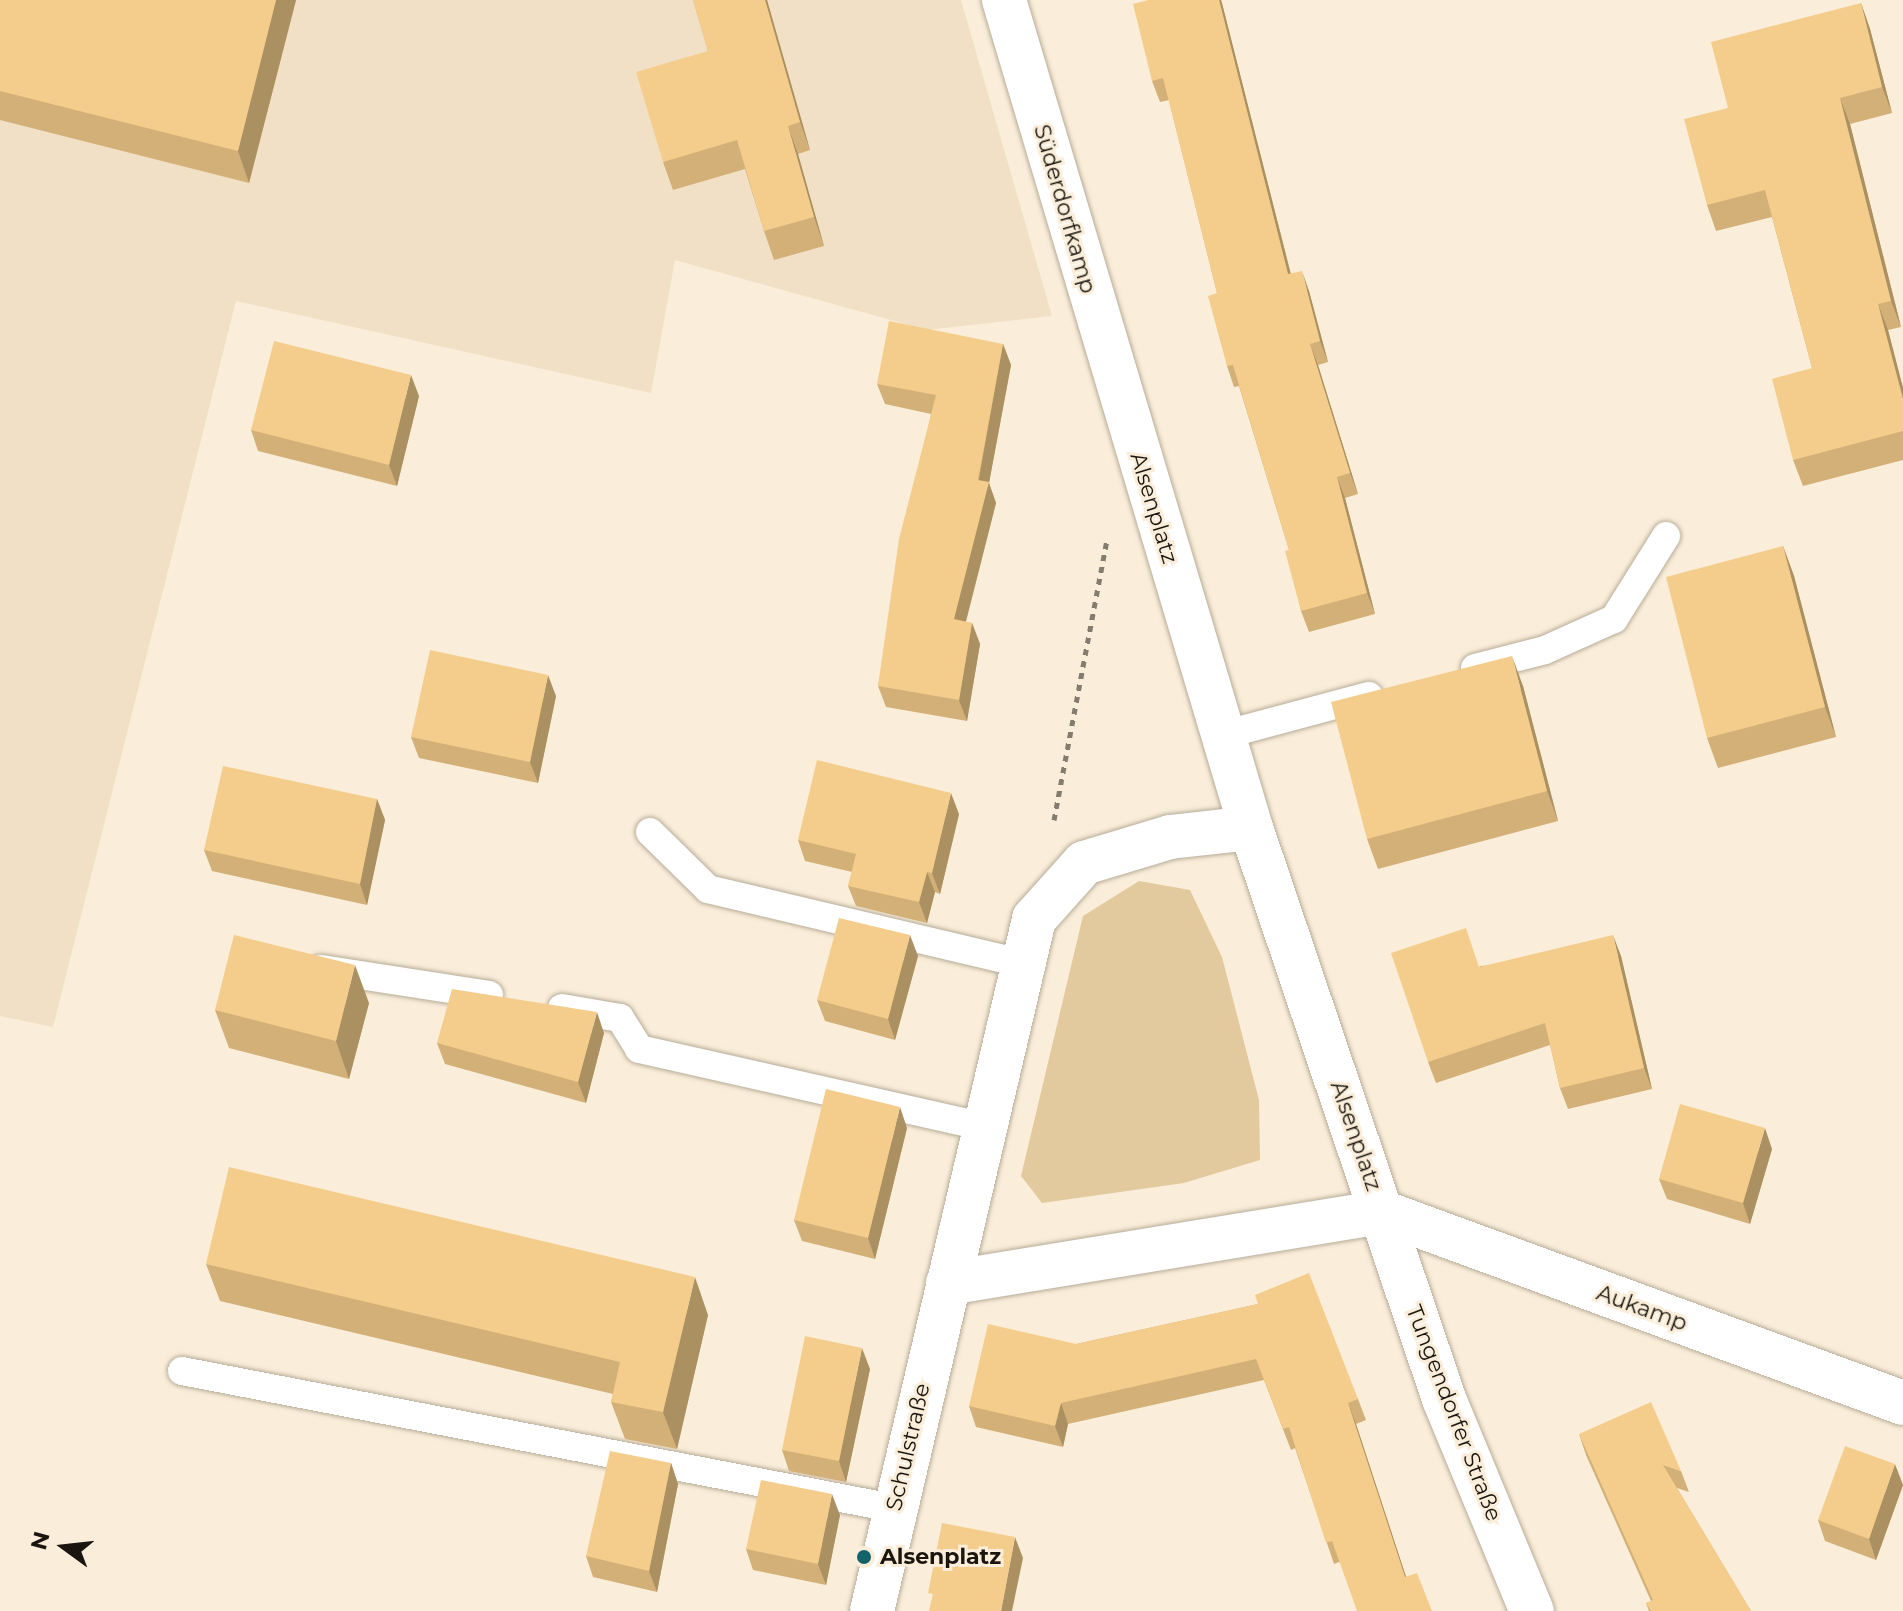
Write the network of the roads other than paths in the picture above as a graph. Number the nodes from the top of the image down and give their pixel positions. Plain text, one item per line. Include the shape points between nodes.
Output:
1 (1004, 0) edge
2 (1126, 418) joint
3 (1666, 536) dead end
4 (1453, 674) edge
5 (1392, 690) edge
6 (1223, 735) junction
7 (1251, 828) junction
8 (650, 832) dead end
9 (1021, 963) junction
10 (293, 965) edge
11 (982, 1126) junction
12 (1382, 1212) junction
13 (948, 1283) junction
14 (182, 1371) dead end
15 (1903, 1403) edge
16 (893, 1508) junction
17 (872, 1611) edge
18 (1532, 1611) edge

1 - 2 street, Süderdorfkamp
2 - 6 street, Alsenplatz
3 - 4 lane via 1614,619 1545,650
5 - 6 lane
6 - 7 street, Alsenplatz
7 - 9 street via 1170,837 1084,863 1034,919
7 - 12 street, Alsenplatz
8 - 9 lane via 708,889
9 - 11 street
10 - 11 lane via 620,1018 639,1049
11 - 13 street
12 - 13 street, Alsenplatz
12 - 15 street, Aukamp
12 - 18 street, Tungendorfer Straße via 1444,1399
13 - 16 street, Schulstraße
14 - 16 lane
16 - 17 street, Schulstraße

